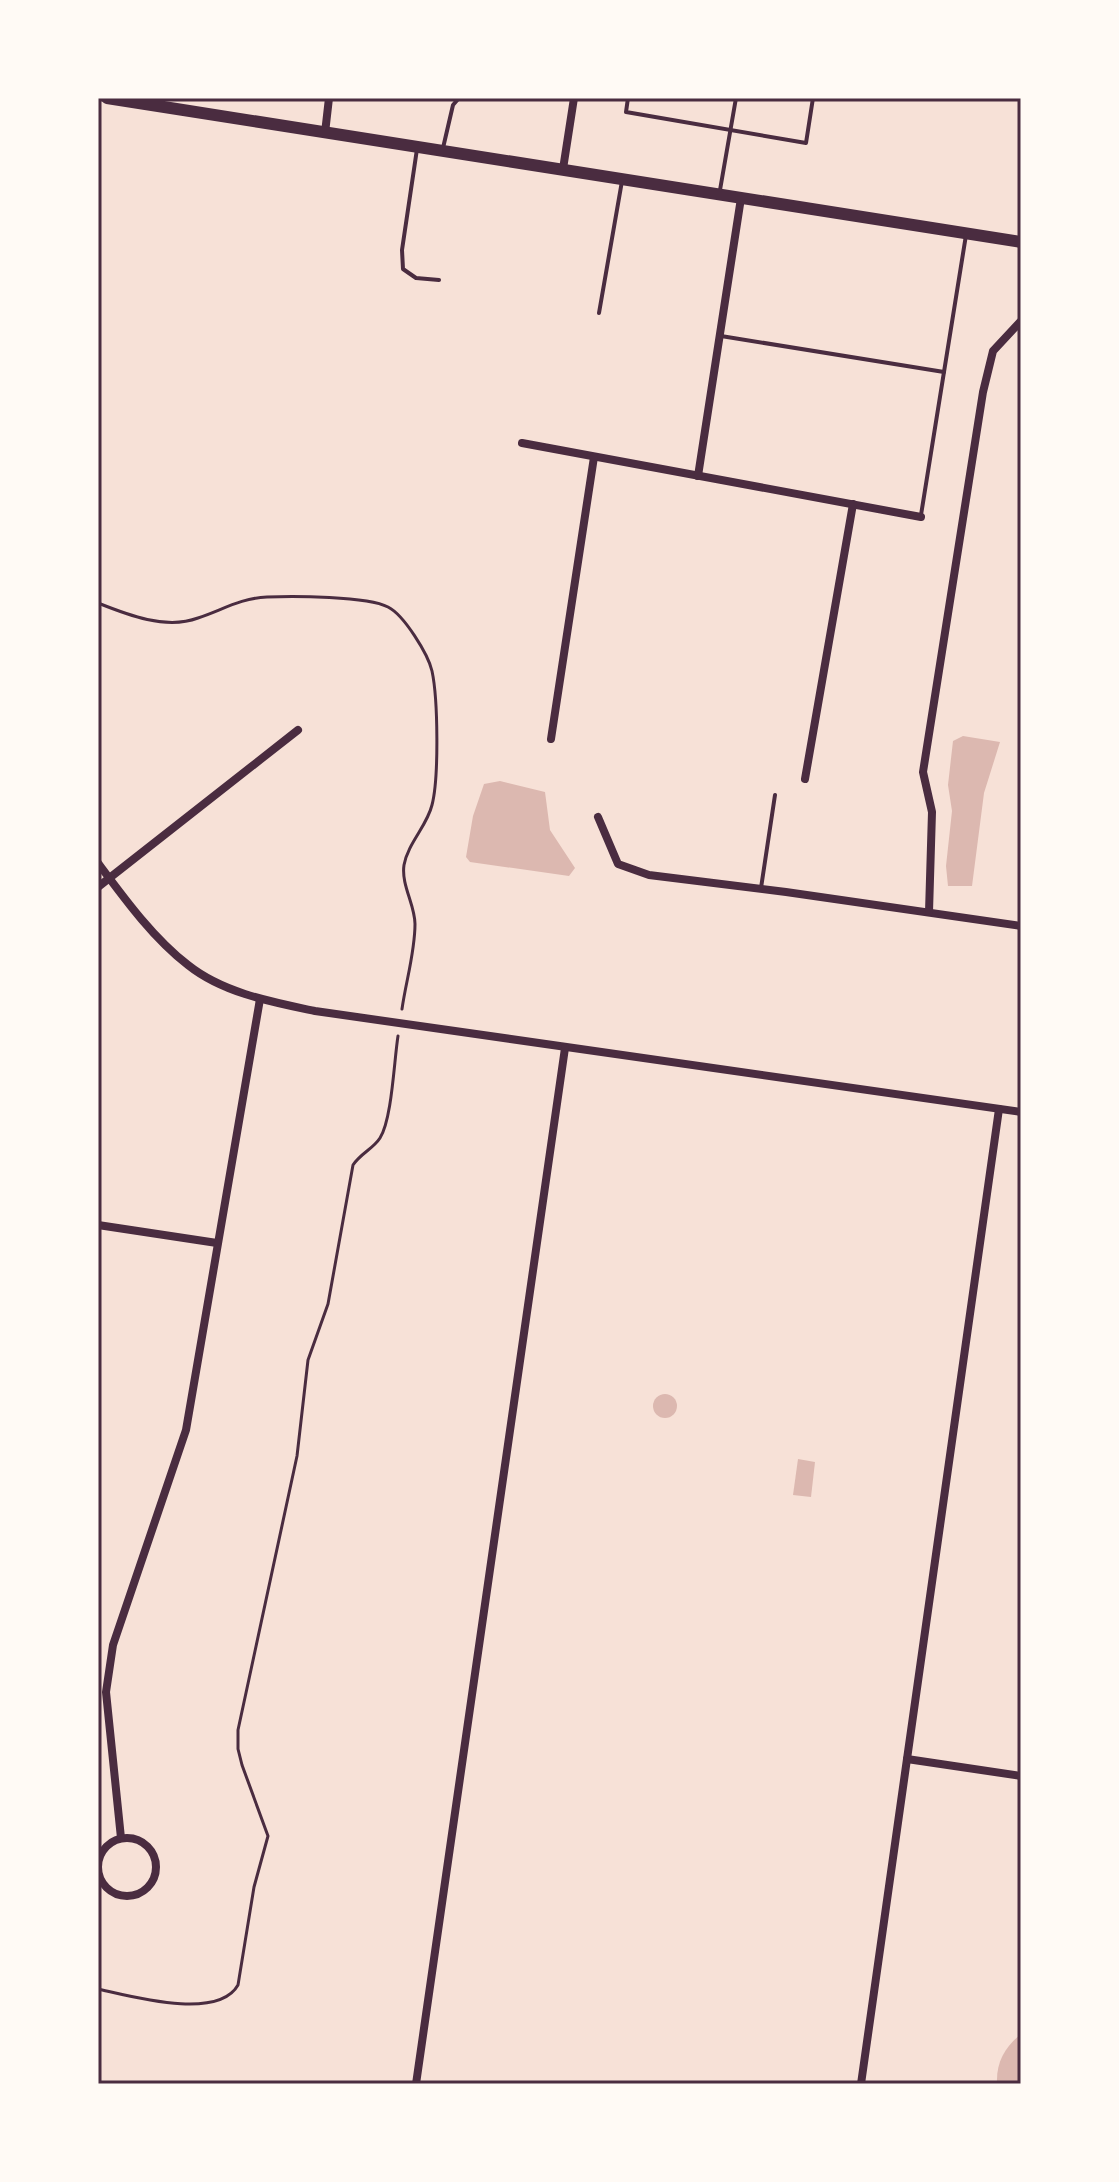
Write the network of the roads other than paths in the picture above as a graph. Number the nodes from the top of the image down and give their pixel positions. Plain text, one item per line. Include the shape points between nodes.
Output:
1 (107, 98) edge
2 (329, 98) edge
3 (459, 98) edge
4 (574, 98) edge
5 (628, 98) edge
6 (736, 98) edge
7 (813, 98) edge
8 (731, 130) junction
9 (325, 133) junction
10 (417, 147) junction
11 (443, 151) junction
12 (563, 169) junction
13 (623, 178) junction
14 (720, 194) junction
15 (741, 198) junction
16 (966, 234) junction
17 (1021, 242) edge
18 (439, 280) dead end
19 (599, 313) dead end
20 (1021, 321) edge
21 (720, 336) junction
22 (944, 372) junction
23 (522, 443) dead end
24 (594, 457) junction
25 (698, 476) junction
26 (853, 504) junction
27 (921, 517) joint
28 (298, 730) dead end
29 (551, 739) dead end
30 (805, 779) dead end
31 (775, 795) dead end
32 (598, 817) dead end
33 (98, 863) edge
34 (109, 878) junction
35 (98, 887) edge
36 (761, 888) junction
37 (929, 912) junction
38 (1021, 926) edge
39 (260, 999) junction
40 (565, 1048) junction
41 (999, 1109) junction
42 (1021, 1112) edge
43 (98, 1225) edge
44 (217, 1243) junction
45 (907, 1759) junction
46 (1021, 1776) edge
47 (121, 1838) junction
48 (416, 2084) edge
49 (861, 2084) edge

1 - 9 main road
2 - 9 street
3 - 11 lane
4 - 12 street
5 - 8 lane via 626,112
6 - 8 lane
7 - 8 lane via 806,143
8 - 14 lane
9 - 10 main road
10 - 11 main road
10 - 18 lane via 403,269 416,278
11 - 12 main road
12 - 13 main road
13 - 14 main road
13 - 19 lane
14 - 15 main road
15 - 16 main road
15 - 21 street
16 - 17 main road
16 - 22 lane
20 - 37 street via 993,351 983,392 923,772 932,812
21 - 22 lane
21 - 25 street
22 - 27 lane
23 - 24 street
24 - 25 street
24 - 29 street
25 - 26 street
26 - 27 street
26 - 30 street
28 - 34 street
31 - 36 lane
32 - 36 street via 618,864 649,875
33 - 34 street
34 - 35 street
34 - 39 street via 189,966
36 - 37 street
37 - 38 street
39 - 40 street
39 - 44 street
40 - 41 street
40 - 48 street
41 - 42 street
41 - 45 street
43 - 44 street
44 - 47 street via 186,1430 113,1645 106,1692
45 - 46 street
45 - 49 street
47 - 47 street via 103,1850 98,1872 110,1891 132,1896 151,1883 156,1861 144,1843

